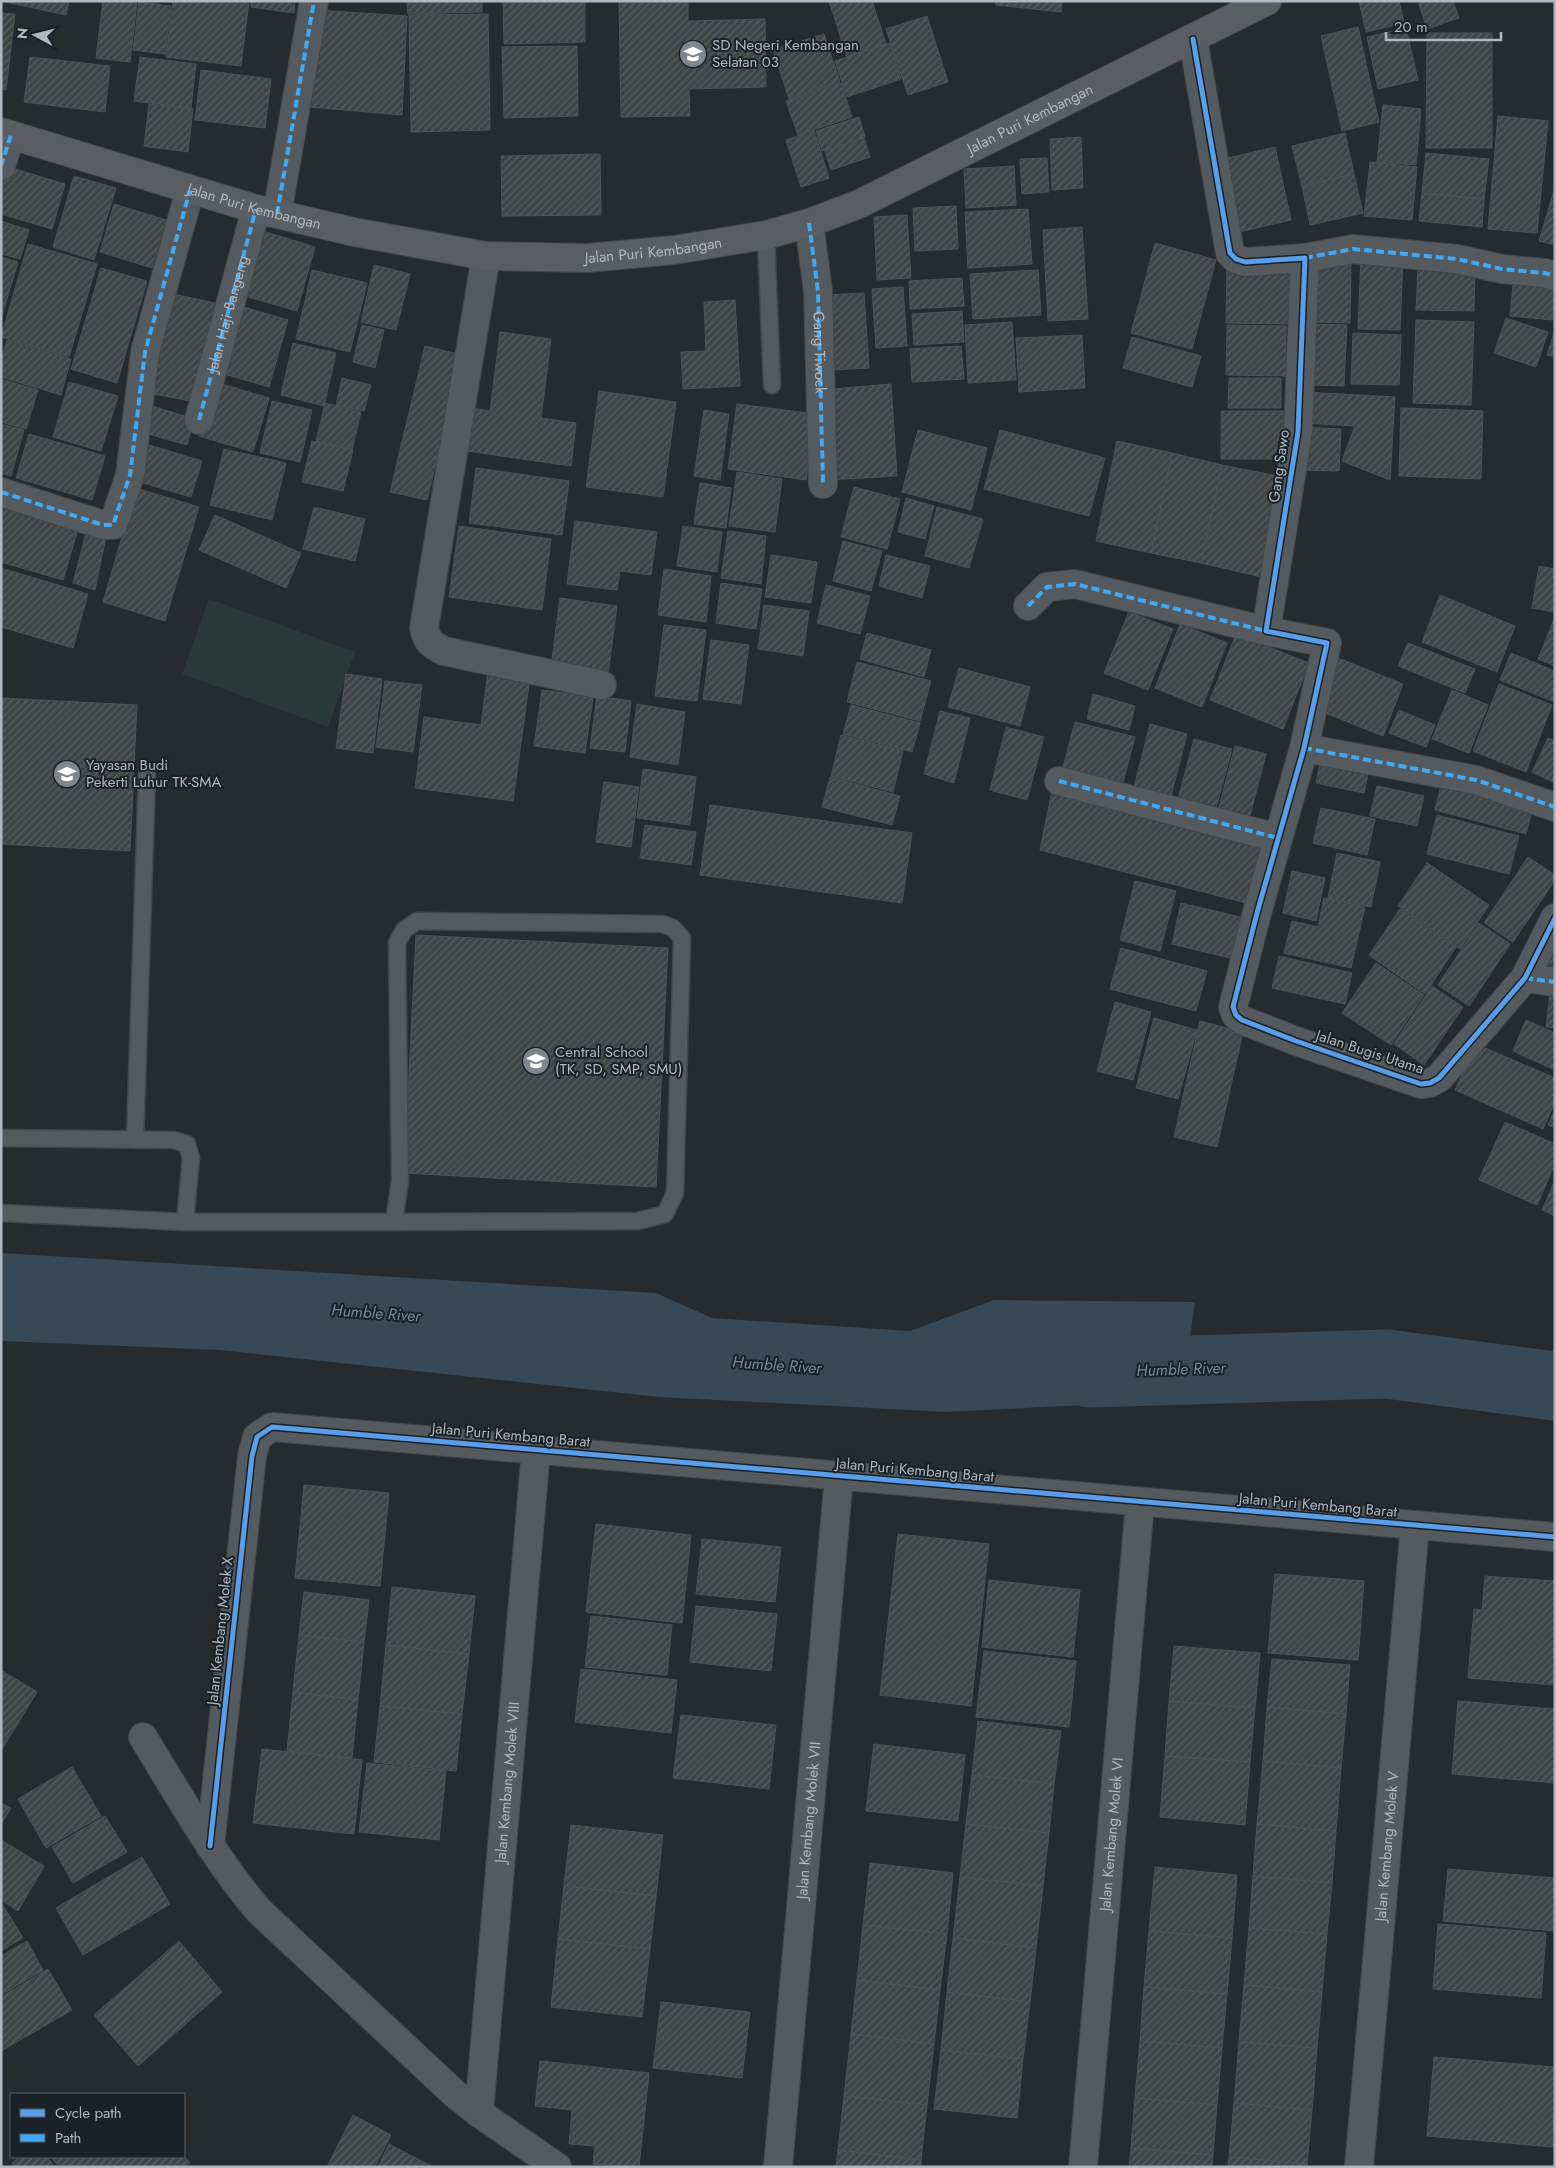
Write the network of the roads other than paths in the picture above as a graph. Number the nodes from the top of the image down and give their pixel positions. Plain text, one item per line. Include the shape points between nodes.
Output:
1 (314, 1) edge
2 (1267, 1) edge
3 (1193, 39) junction
4 (6, 134) edge
5 (1, 166) edge
6 (190, 190) junction
7 (266, 211) junction
8 (809, 223) junction
9 (766, 236) junction
10 (486, 256) junction
11 (1306, 258) junction
12 (1555, 276) edge
13 (772, 385) dead end
14 (199, 420) dead end
15 (823, 484) dead end
16 (1, 492) edge
17 (1028, 606) dead end
18 (1266, 631) junction
19 (602, 686) dead end
20 (1304, 748) junction
21 (148, 775) dead end
22 (1059, 781) dead end
23 (1555, 807) edge
24 (1278, 838) junction
25 (1555, 918) edge
26 (1525, 978) junction
27 (1555, 982) edge
28 (1, 1138) edge
29 (135, 1140) junction
30 (1, 1213) edge
31 (185, 1222) junction
32 (394, 1222) junction
33 (272, 1428) joint
34 (536, 1450) junction
35 (839, 1476) junction
36 (1140, 1502) junction
37 (1414, 1525) junction
38 (1555, 1537) edge
39 (143, 1737) dead end
40 (210, 1846) junction
41 (478, 2113) junction
42 (557, 2167) edge
43 (778, 2167) edge
44 (1083, 2167) edge
45 (1359, 2167) edge

1 - 7 street, Jalan Haji Bangeng
2 - 3 main road, Jalan Puri Kembangan
3 - 8 main road, Jalan Puri Kembangan via 859,204
3 - 11 street via 1230,253 1245,262
4 - 5 street
4 - 6 main road, Jalan Puri Kembangan
6 - 7 main road, Jalan Puri Kembangan
6 - 16 street via 145,352 130,475 113,525 103,525
7 - 10 main road, Jalan Puri Kembangan via 407,243
7 - 14 street, Jalan Haji Bangeng
8 - 9 main road, Jalan Puri Kembangan
8 - 15 street, Gang Tiwock via 818,291
9 - 10 main road, Jalan Puri Kembangan via 674,250 588,258
9 - 13 lane
10 - 19 street via 426,619 426,637 430,644 444,651
11 - 12 street via 1353,249 1457,259
11 - 18 street, Gang Sawo via 1298,432
17 - 18 street via 1047,588 1074,584
18 - 20 street via 1327,643
20 - 23 street via 1476,780
20 - 24 street
21 - 29 lane
22 - 24 street
24 - 26 street, Jalan Bugis Utama via 1233,1007 1242,1020 1421,1084 1430,1083 1439,1078
25 - 26 street, Jalan Bugis Utama
26 - 27 street
28 - 29 lane
29 - 31 lane via 174,1140 187,1144 191,1158
30 - 31 lane
31 - 32 lane
32 - 32 lane via 638,1221 665,1214 675,1193 682,948 682,938 673,928 663,924 417,921 404,930 397,942 400,1180
33 - 34 street, Jalan Puri Kembang Barat
33 - 40 street, Jalan Kembang Molek X via 257,1437 252,1456
34 - 35 street, Jalan Puri Kembang Barat
34 - 41 street, Jalan Kembang Molek VIII
35 - 36 street, Jalan Puri Kembang Barat
35 - 43 street, Jalan Kembang Molek VII
36 - 37 street, Jalan Puri Kembang Barat
36 - 44 street, Jalan Kembang Molek VI
37 - 38 street, Jalan Puri Kembang Barat
37 - 45 street, Jalan Kembang Molek V
39 - 40 street
40 - 41 street via 259,1911
41 - 42 street

